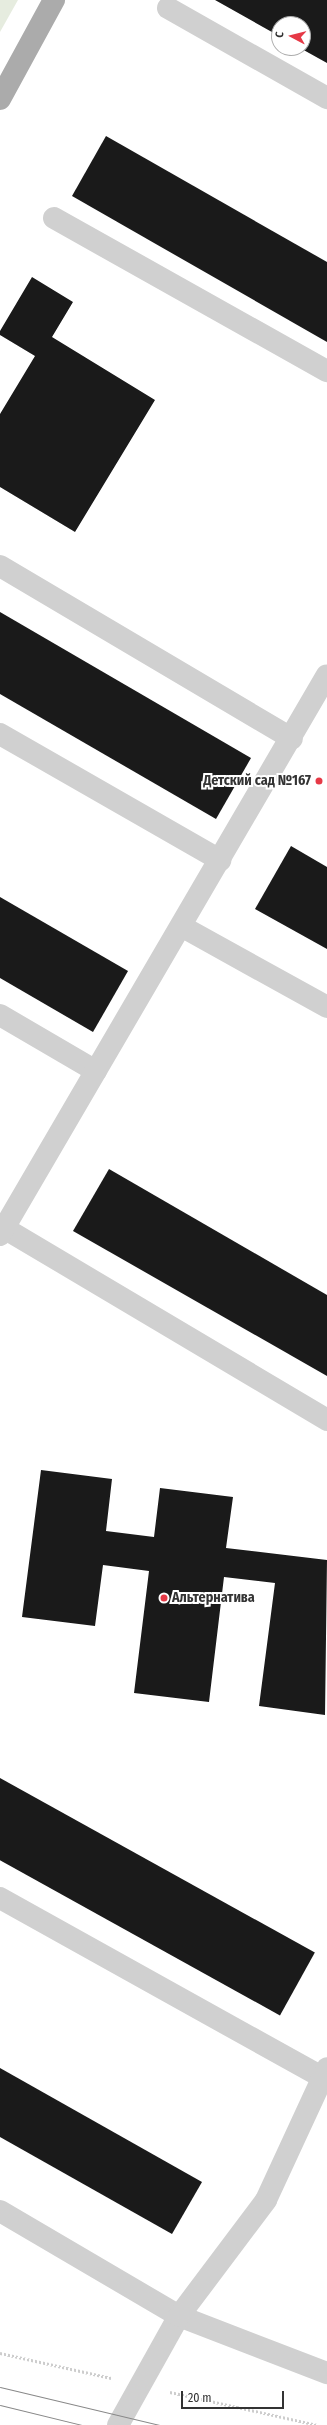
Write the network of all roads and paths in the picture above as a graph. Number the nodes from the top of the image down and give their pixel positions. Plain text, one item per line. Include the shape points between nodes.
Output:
1 (54, 0) edge
2 (168, 8) dead end
3 (327, 98) edge
4 (0, 99) edge
5 (54, 218) dead end
6 (327, 371) edge
7 (0, 566) edge
8 (327, 674) edge
9 (0, 734) edge
10 (292, 739) junction
11 (220, 860) junction
12 (181, 926) junction
13 (327, 1007) edge
14 (0, 1016) edge
15 (96, 1071) junction
16 (2, 1231) edge
17 (327, 1420) edge
18 (0, 1898) edge
19 (325, 2072) edge
20 (0, 2211) edge
21 (179, 2316) junction
22 (327, 2373) edge
23 (118, 2425) edge

1 - 4 main road
2 - 3 lane
5 - 6 lane
7 - 10 lane
8 - 10 lane
9 - 11 lane
10 - 11 lane
11 - 12 lane
12 - 13 lane
12 - 15 lane
14 - 15 lane
15 - 16 lane
16 - 17 lane
18 - 19 lane
19 - 21 lane via 266,2200
20 - 21 lane
21 - 22 lane
21 - 23 lane

